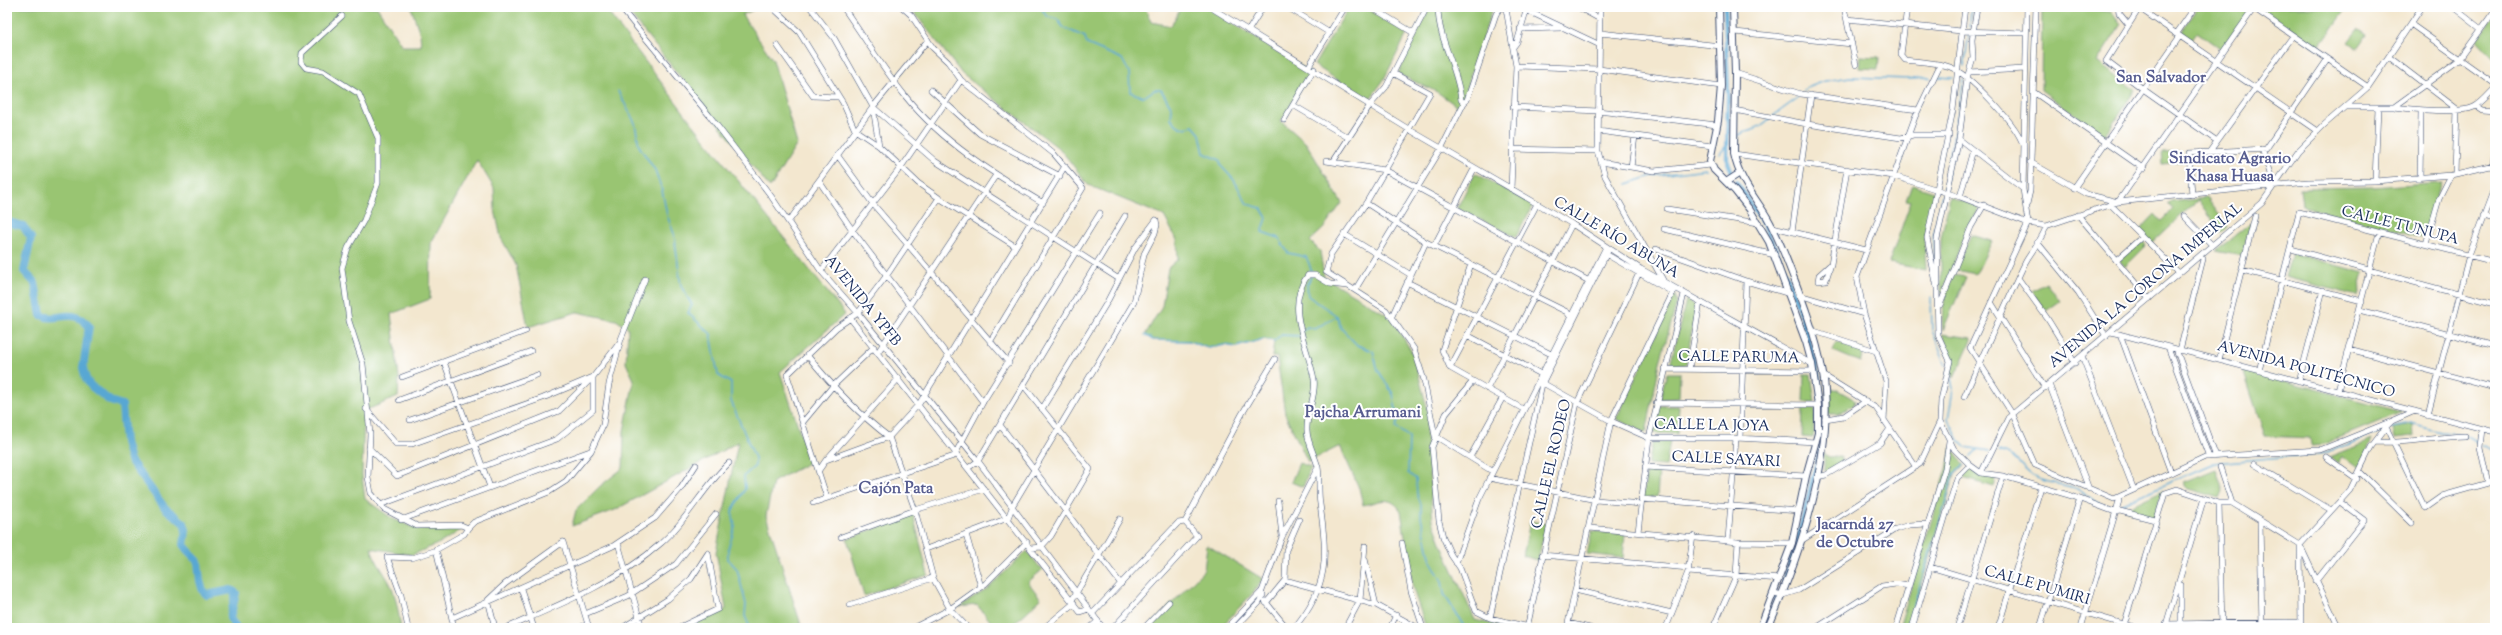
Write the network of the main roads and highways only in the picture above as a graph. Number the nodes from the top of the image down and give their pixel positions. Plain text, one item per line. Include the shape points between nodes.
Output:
1 (1733, 7) edge
2 (1719, 8) edge
3 (1740, 173) junction
4 (1726, 182) junction
5 (1760, 628) edge
6 (1768, 628) edge

1 - 3 main road via 1734,154
2 - 4 main road via 1721,86 1711,165
3 - 4 main road
3 - 6 main road via 1773,227 1811,330 1823,375 1825,419 1817,477 1801,541
4 - 5 main road via 1759,223 1775,255 1790,294 1812,368 1818,405 1818,433 1792,544

